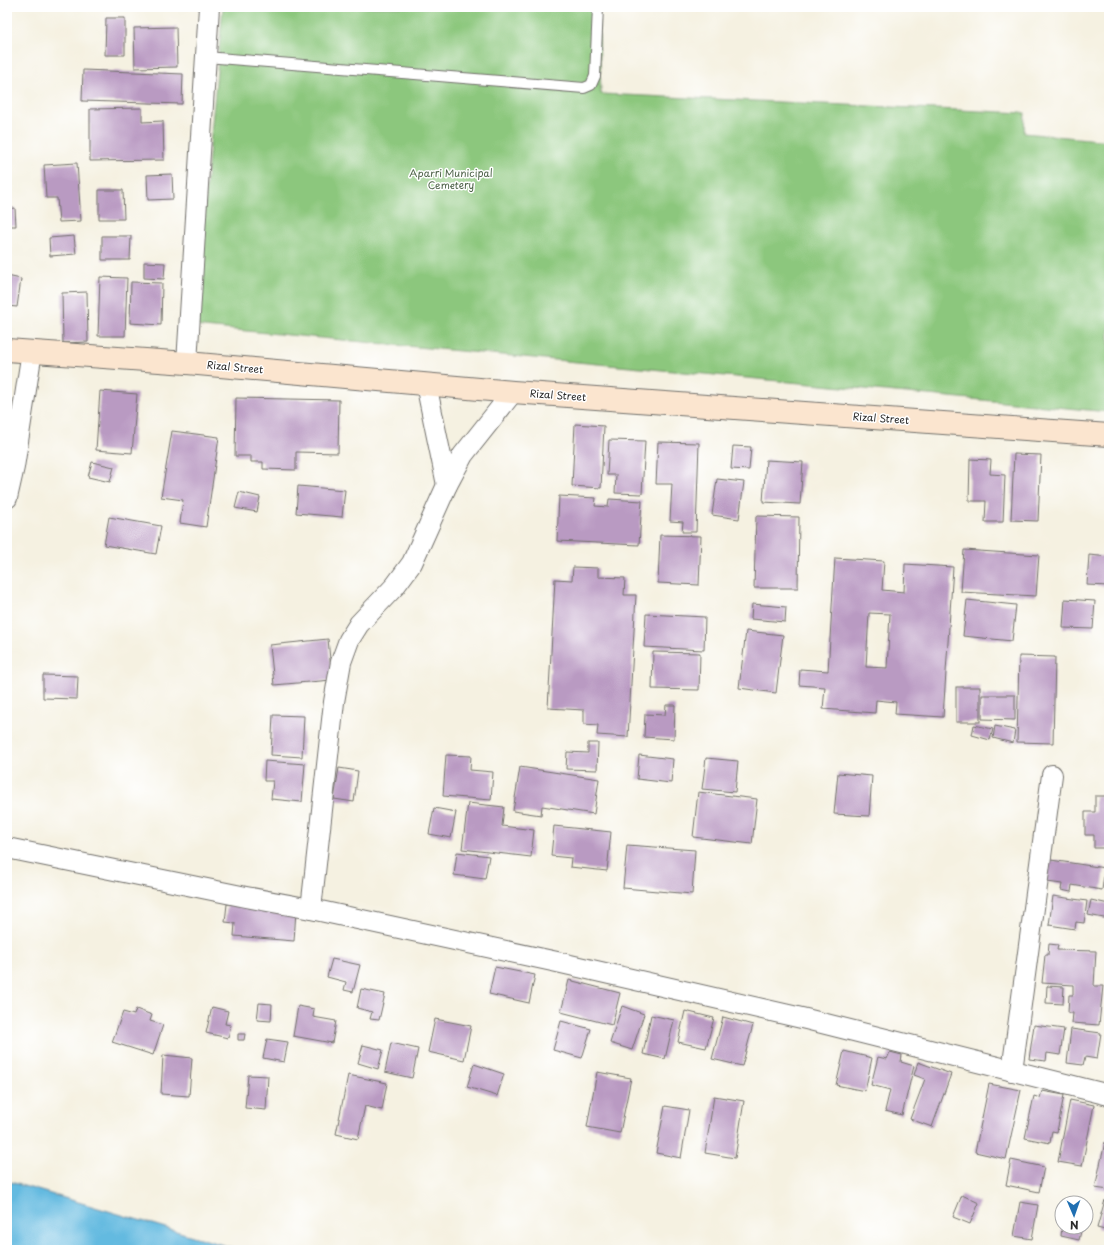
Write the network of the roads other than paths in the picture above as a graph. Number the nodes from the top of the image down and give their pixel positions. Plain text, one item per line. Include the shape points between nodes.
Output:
1 (209, 7) edge
2 (598, 7) edge
3 (206, 56) junction
4 (7, 350) edge
5 (32, 351) junction
6 (187, 363) junction
7 (426, 384) junction
8 (513, 392) junction
9 (1109, 434) edge
10 (447, 485) junction
11 (7, 498) edge
12 (1052, 775) dead end
13 (7, 848) edge
14 (311, 909) junction
15 (1012, 1071) junction
16 (1109, 1096) edge

1 - 3 street
2 - 3 lane via 595,76 591,85 584,88
3 - 6 street
4 - 5 main road, Rizal Street
5 - 6 main road, Rizal Street
5 - 11 street
6 - 7 main road, Rizal Street
7 - 8 main road, Rizal Street
7 - 10 street
8 - 9 main road, Rizal Street
8 - 10 street via 463,455
10 - 14 street via 412,563 396,586 359,624 349,640 341,662 334,702
12 - 15 street
13 - 14 street
14 - 15 street via 806,1019
15 - 16 street

